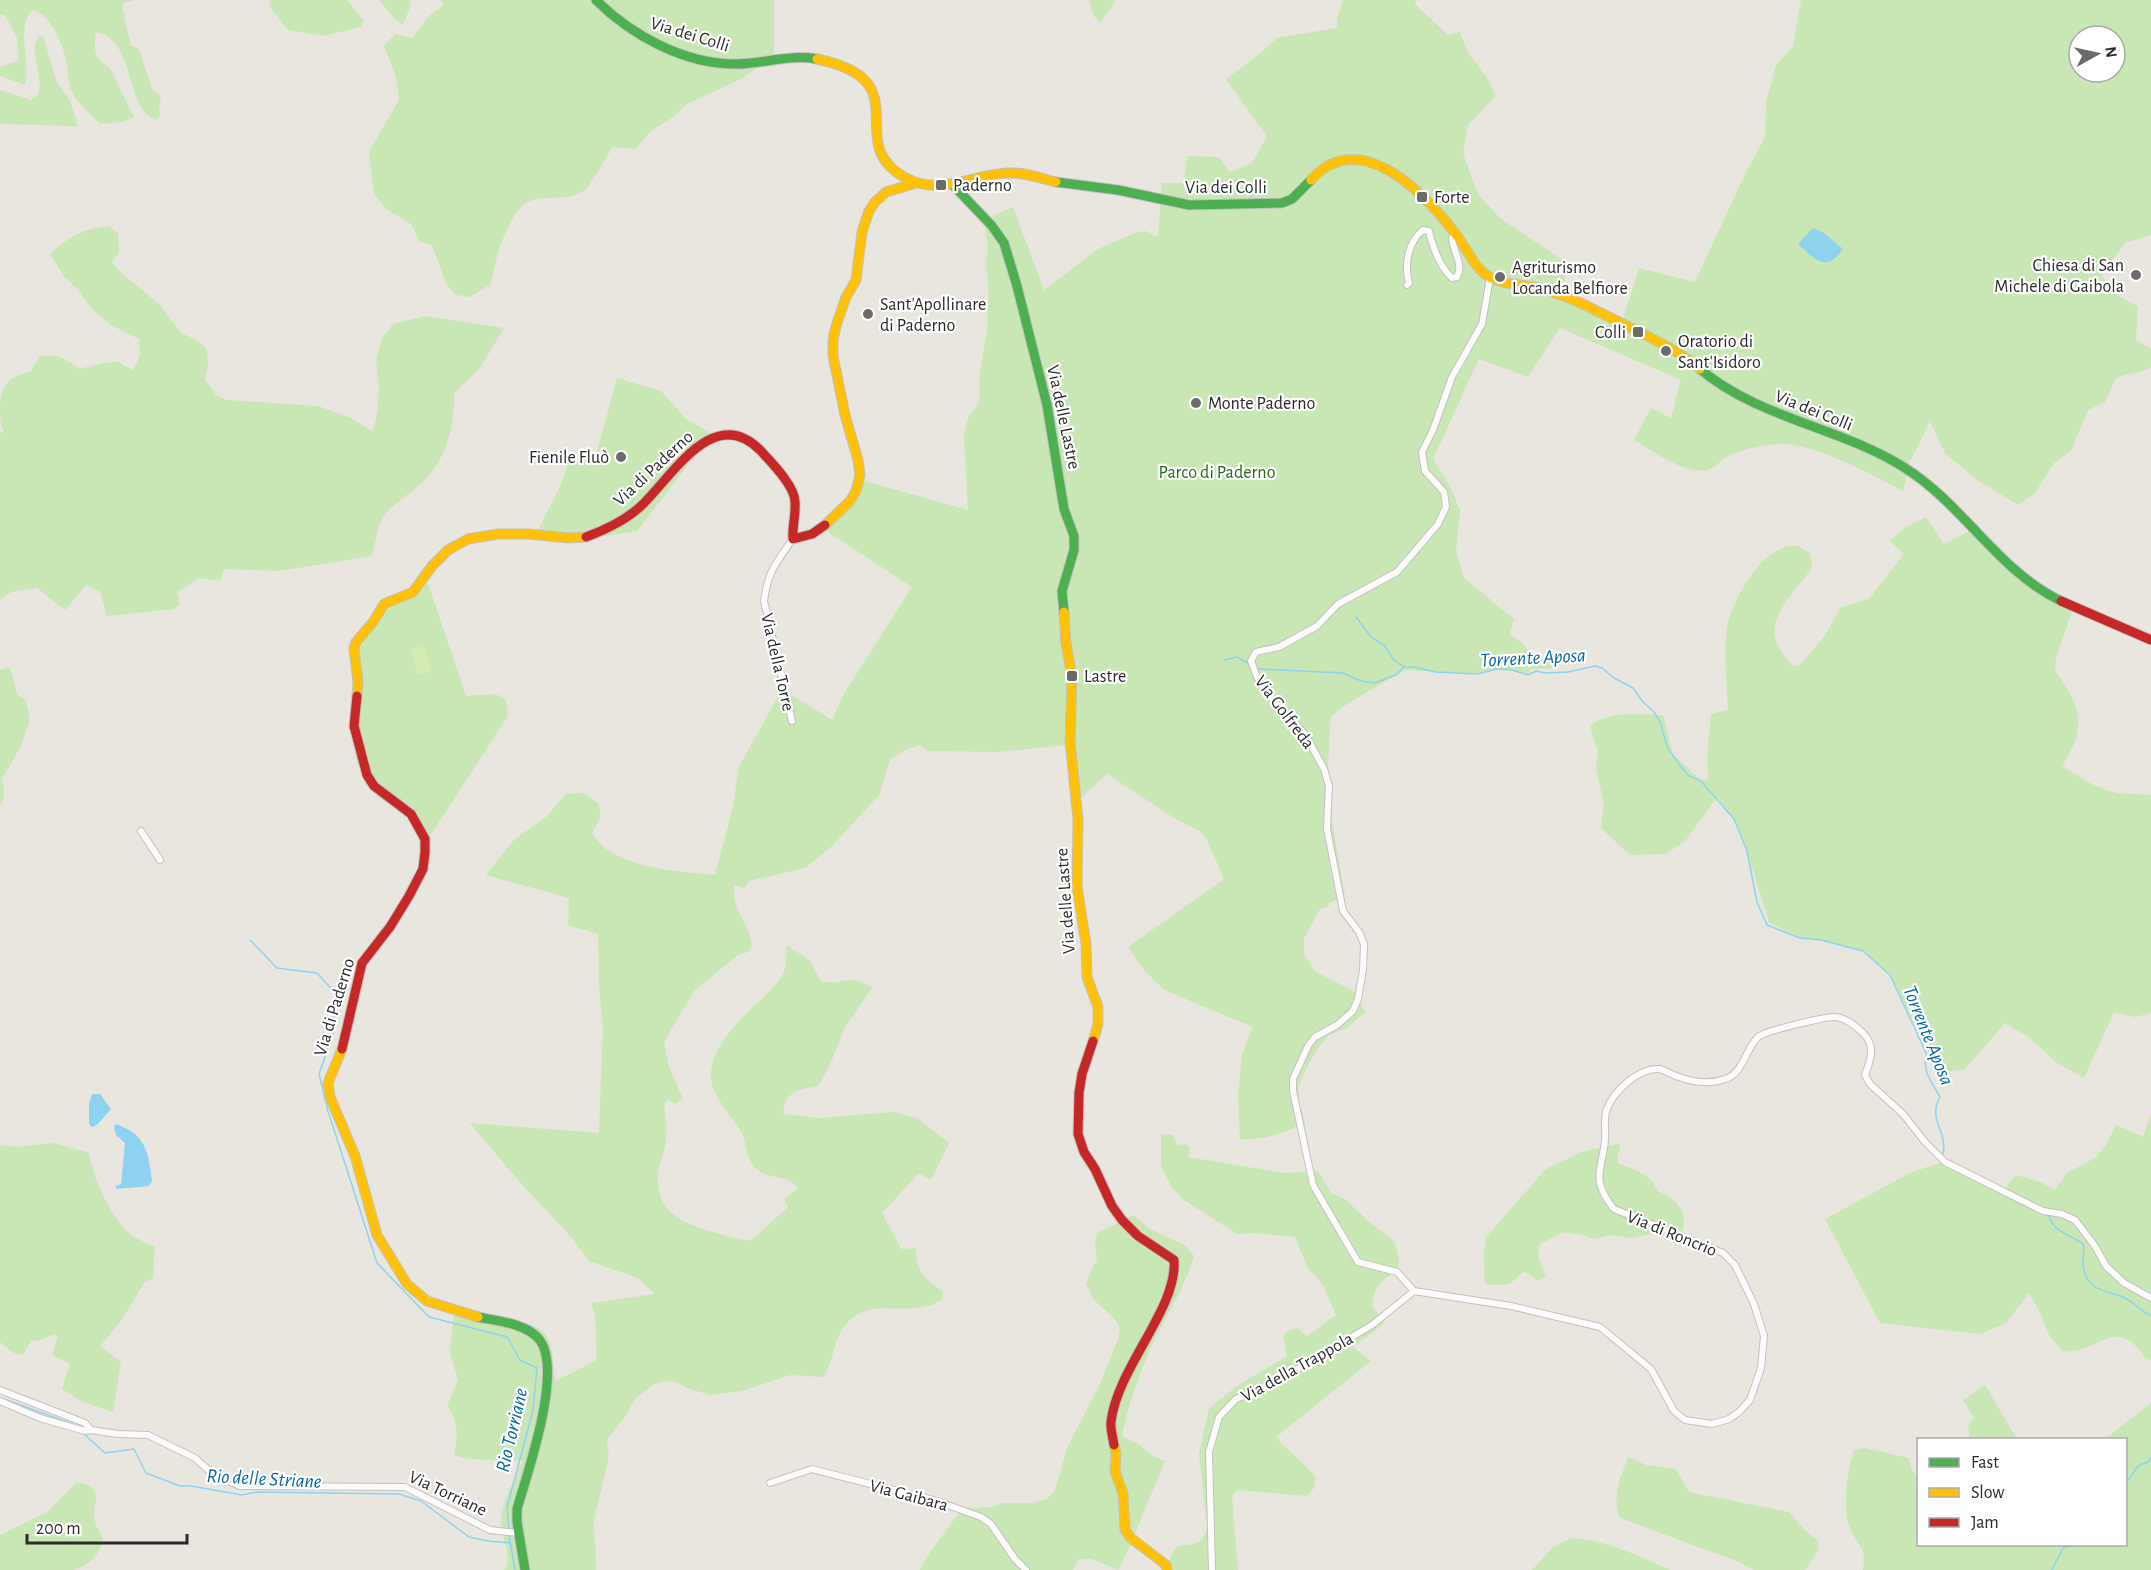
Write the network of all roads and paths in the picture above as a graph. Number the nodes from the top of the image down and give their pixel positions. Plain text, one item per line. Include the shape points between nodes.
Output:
1 (596, 0) edge
2 (916, 183) junction
3 (952, 184) junction
4 (1456, 235) junction
5 (1490, 278) junction
6 (1407, 285) dead end
7 (793, 539) junction
8 (2151, 640) edge
9 (792, 721) dead end
10 (141, 831) dead end
11 (160, 860) dead end
12 (1414, 1291) junction
13 (2151, 1298) edge
14 (0, 1390) edge
15 (0, 1401) edge
16 (85, 1430) junction
17 (770, 1483) dead end
18 (512, 1532) junction
19 (525, 1570) edge
20 (1026, 1570) edge
21 (1167, 1570) edge
22 (1212, 1570) edge

1 - 2 street, Via dei Colli via 637,34 706,60 732,64 807,57 857,72 874,94 878,153 887,166
2 - 3 street, Via dei Colli
2 - 7 street via 884,194 872,207 858,249 854,286 845,300 834,338 833,356 845,419 860,467 859,483 852,500 827,524
3 - 4 street, Via dei Colli via 1014,173 1064,184 1117,189 1181,204 1275,204 1290,198 1330,163 1345,158 1361,159 1407,183 1439,212
3 - 21 street, Via delle Lastre via 1004,243 1047,405 1064,508 1074,536 1062,591 1072,676 1070,741 1078,819 1077,886 1087,977 1098,1007 1098,1024 1079,1093 1078,1134 1122,1220 1174,1260 1175,1272 1161,1310 1132,1362 1110,1424 1115,1472 1123,1493 1125,1530
4 - 5 street, Via dei Colli
4 - 6 street via 1452,238 1453,248 1461,270 1457,277 1447,273 1434,251 1429,231 1423,230 1406,264
5 - 8 street, Via dei Colli via 1541,288 1594,310 1669,346 1716,382 1742,396 1903,466 2031,583 2065,603
5 - 12 street, Via Golfreda via 1482,324 1452,377 1422,452 1425,471 1444,492 1446,507 1438,524 1397,572 1338,604 1317,626 1279,647 1256,652 1251,664 1275,702 1305,734 1324,770 1329,786 1327,829 1343,911 1364,944 1363,970 1353,1011 1315,1037 1293,1079 1313,1185 1358,1262 1397,1272
7 - 9 street, Via della Torre via 771,571 764,601
7 - 18 street, Via di Paderno via 794,495 784,481 749,439 738,434 717,435 696,449 639,507 596,533 576,539 487,535 449,548 412,595 384,604 354,648 358,683 354,726 367,775 374,786 411,814 425,839 425,852 423,869 410,896 357,975 344,1044 327,1083 355,1156 377,1235 407,1284 427,1301 445,1308 528,1331 539,1339 546,1353 548,1390 542,1422
10 - 11 street
12 - 13 street, Via di Roncrio via 1510,1306 1600,1327 1651,1368 1674,1411 1685,1420 1712,1424 1729,1419 1750,1401 1761,1368 1764,1336 1754,1304 1735,1265 1723,1253 1614,1209 1603,1195 1598,1174 1605,1141 1605,1111 1617,1093 1643,1072 1659,1069 1684,1079 1710,1083 1727,1079 1737,1073 1759,1035 1835,1017 1852,1022 1870,1041 1872,1057 1865,1075 1870,1084 1945,1162 2043,1211 2075,1220 2106,1266 2124,1283
12 - 22 street, Via della Trappola via 1372,1325 1274,1383 1236,1399 1219,1417 1209,1452
14 - 16 street, Via Torriane via 85,1423
15 - 16 street, Via Torriane via 40,1418
16 - 18 street, Via Torriane via 148,1435 195,1458 214,1476 240,1486 405,1487 490,1530
17 - 20 street, Via Gaibara via 812,1469 937,1501 986,1520
18 - 19 street

